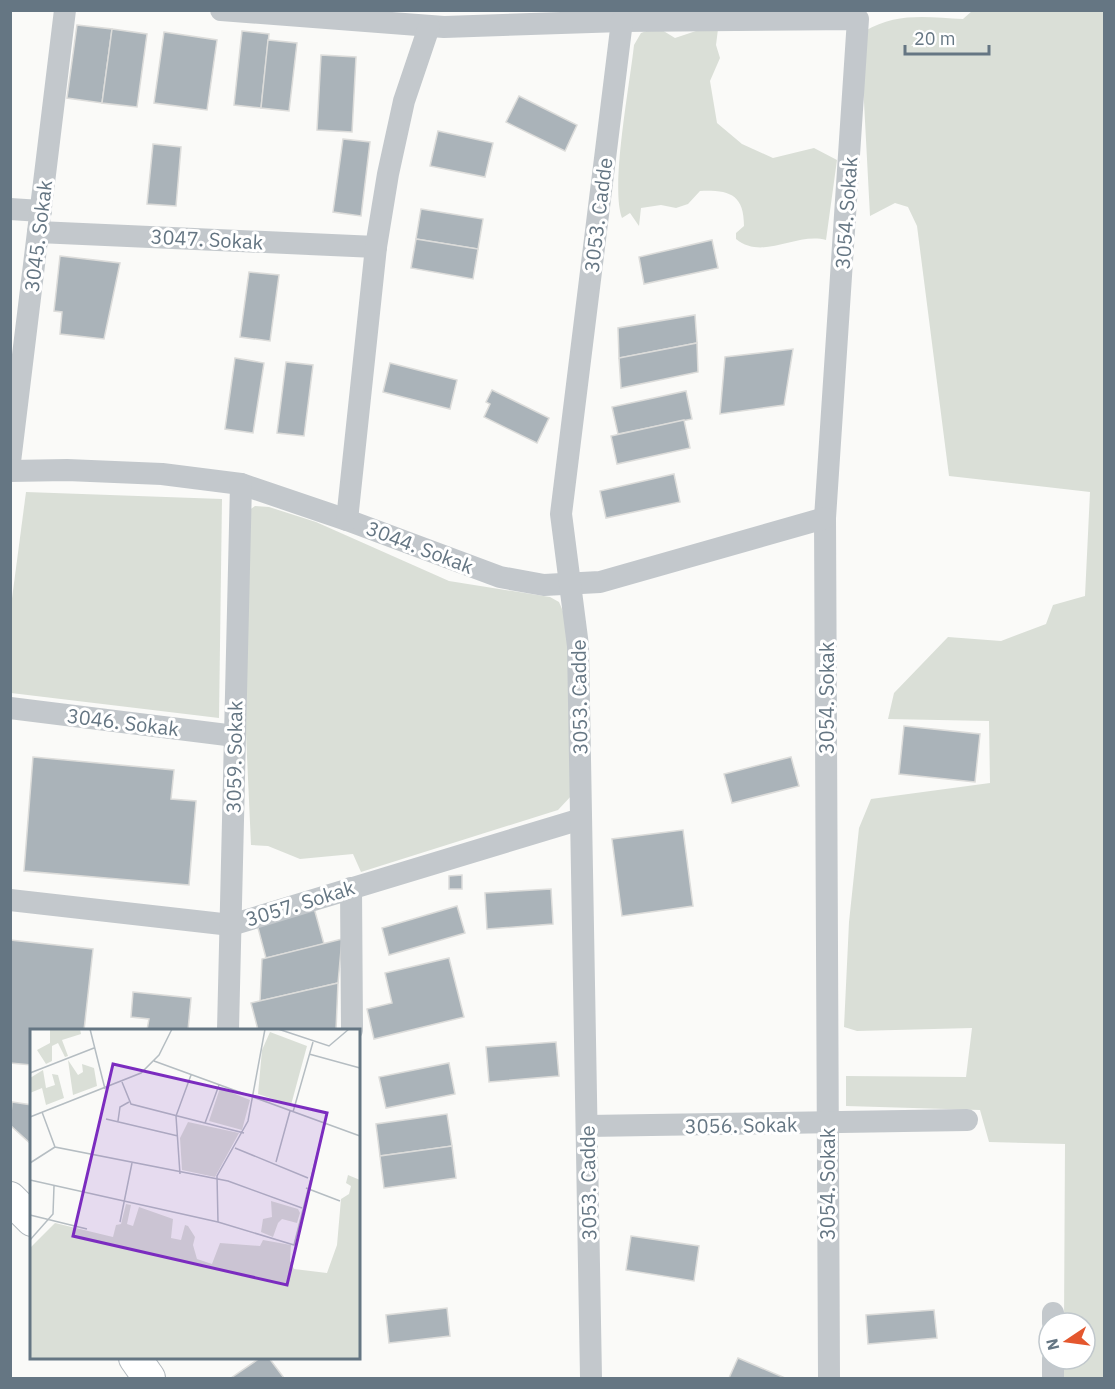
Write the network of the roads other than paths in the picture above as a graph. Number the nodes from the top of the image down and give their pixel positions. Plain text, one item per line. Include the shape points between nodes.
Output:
1 (65, 10) edge
2 (221, 10) edge
3 (494, 18) edge
4 (622, 21) junction
5 (429, 27) junction
6 (10, 209) edge
7 (39, 221) junction
8 (376, 247) junction
9 (10, 462) edge
10 (10, 471) edge
11 (241, 484) junction
12 (825, 518) junction
13 (347, 520) junction
14 (570, 585) junction
15 (10, 708) edge
16 (235, 736) junction
17 (581, 819) junction
18 (351, 888) junction
19 (10, 900) edge
20 (231, 925) junction
21 (228, 1029) edge
22 (352, 1029) edge
23 (967, 1120) dead end
24 (826, 1124) junction
25 (587, 1126) junction
26 (10, 1198) edge
27 (30, 1218) edge
28 (136, 1359) edge
29 (149, 1378) edge
30 (591, 1378) edge
31 (829, 1378) edge

1 - 7 street, 3045. Sokak
2 - 5 street
3 - 4 street
3 - 5 street
4 - 12 street, 3054. Sokak via 858,19
4 - 14 street, 3053. Cadde via 561,514
5 - 8 street via 395,137
6 - 7 street, 3047. Sokak
7 - 8 street, 3047. Sokak
7 - 9 street, 3045. Sokak
8 - 13 street
10 - 11 street, 3044. Sokak via 162,474
11 - 13 street, 3044. Sokak
11 - 16 street, 3059. Sokak
12 - 14 street, 3044. Sokak via 617,578
12 - 24 street, 3054. Sokak
13 - 14 street, 3044. Sokak via 500,577
14 - 17 street, 3053. Cadde via 578,631
15 - 16 street, 3046. Sokak
16 - 20 street, 3059. Sokak
17 - 18 street, 3057. Sokak
17 - 25 street, 3053. Cadde
18 - 20 street, 3057. Sokak
18 - 22 street
19 - 20 street, 3057. Sokak
20 - 21 street, 3059. Sokak
23 - 24 street, 3056. Sokak
24 - 25 street, 3056. Sokak
24 - 31 street, 3054. Sokak
25 - 30 street, 3053. Cadde
26 - 27 street
28 - 29 street

